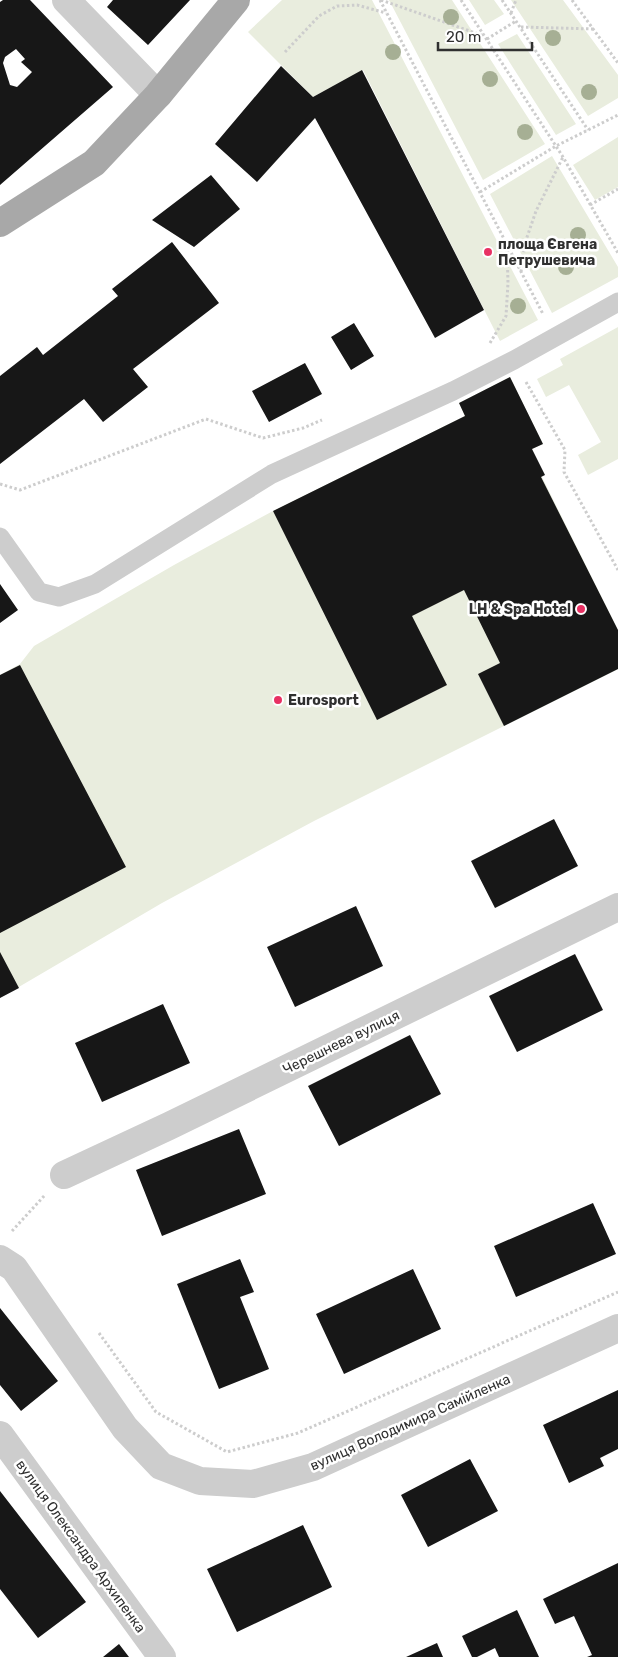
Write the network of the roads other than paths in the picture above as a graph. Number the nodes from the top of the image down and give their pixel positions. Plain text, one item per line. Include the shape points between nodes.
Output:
1 (66, 0) edge
2 (236, 0) edge
3 (158, 95) junction
4 (0, 223) edge
5 (618, 302) edge
6 (0, 537) edge
7 (618, 907) edge
8 (64, 1175) road end
9 (3, 1248) edge
10 (618, 1328) edge
11 (0, 1435) edge
12 (162, 1657) edge

1 - 3 street
2 - 3 main road
3 - 4 main road via 94,163
5 - 6 lane via 453,391 272,474 95,584 59,597 39,592
7 - 8 street, Черешнева вулиця
9 - 10 street, вулиця Володимира Самійленка via 125,1428 161,1466 200,1481 253,1484 313,1467
11 - 12 street, вулиця Олександра Архипенка

